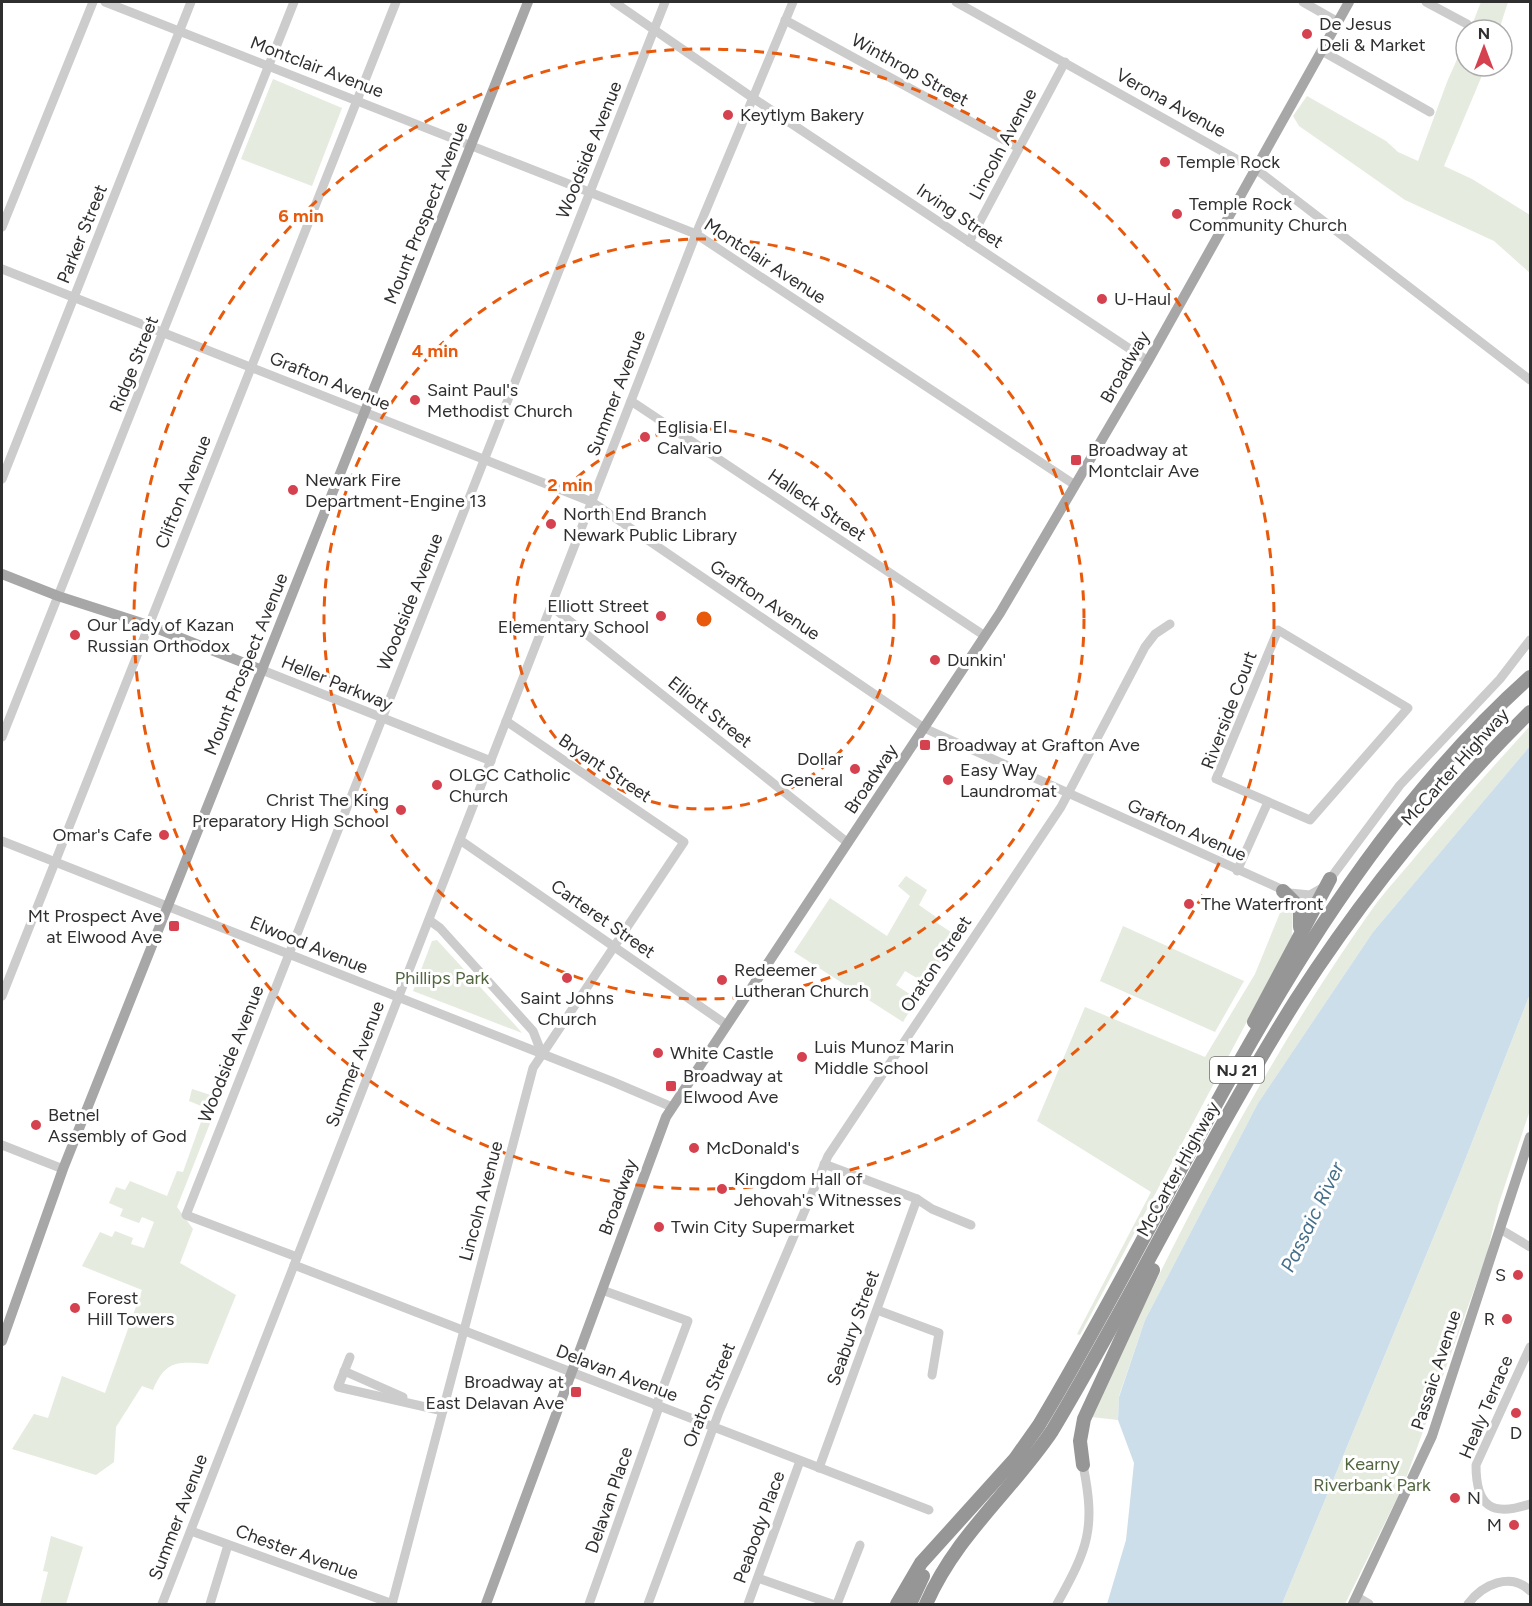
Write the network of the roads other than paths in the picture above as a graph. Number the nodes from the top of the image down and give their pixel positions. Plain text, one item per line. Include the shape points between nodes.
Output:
1 (93, 2) edge
2 (105, 2) edge
3 (191, 2) edge
4 (294, 2) edge
5 (396, 2) edge
6 (528, 2) edge
7 (615, 2) edge
8 (665, 2) edge
9 (793, 2) edge
10 (956, 2) edge
11 (1302, 2) edge
12 (1349, 2) edge
13 (1426, 2) edge
14 (1456, 18) edge
15 (785, 20) junction
16 (1338, 22) junction
17 (654, 30) junction
18 (180, 31) junction
19 (1322, 51) junction
20 (1065, 62) junction
21 (269, 65) junction
22 (753, 98) junction
23 (357, 100) junction
24 (1430, 112) dead end
25 (471, 144) junction
26 (1019, 148) junction
27 (1256, 169) junction
28 (590, 193) junction
29 (2, 227) edge
30 (696, 234) junction
31 (969, 242) junction
32 (2, 269) edge
33 (74, 298) junction
34 (164, 332) junction
35 (1148, 361) junction
36 (251, 367) junction
37 (1530, 380) edge
38 (631, 401) junction
39 (364, 413) junction
40 (484, 460) junction
41 (2, 479) edge
42 (1075, 485) junction
43 (592, 502) junction
44 (2, 574) edge
45 (58, 596) junction
46 (551, 606) junction
47 (1170, 624) dead end
48 (148, 625) junction
49 (985, 636) junction
50 (1530, 640) edge
51 (262, 670) junction
52 (1530, 677) edge
53 (1530, 710) edge
54 (381, 720) junction
55 (506, 721) junction
56 (924, 728) junction
57 (2, 737) edge
58 (491, 761) junction
59 (1069, 795) junction
60 (1268, 802) junction
61 (460, 840) junction
62 (2, 841) edge
63 (684, 842) joint
64 (848, 843) junction
65 (54, 862) junction
66 (1237, 871) junction
67 (1330, 879) junction
68 (1283, 891) junction
69 (168, 907) junction
70 (429, 920) junction
71 (1298, 936) junction
72 (614, 948) junction
73 (289, 955) junction
74 (2, 996) edge
75 (399, 998) junction
76 (728, 1025) junction
77 (542, 1054) junction
78 (672, 1107) junction
79 (1211, 1117) junction
80 (1217, 1137) junction
81 (1530, 1137) edge
82 (2, 1145) edge
83 (824, 1164) junction
84 (63, 1170) junction
85 (917, 1199) junction
86 (186, 1215) joint
87 (971, 1225) dead end
88 (1500, 1229) junction
89 (1530, 1247) edge
90 (296, 1261) junction
91 (602, 1290) junction
92 (877, 1310) junction
93 (464, 1332) junction
94 (2, 1341) edge
95 (1530, 1347) edge
96 (350, 1357) dead end
97 (344, 1371) junction
98 (571, 1374) junction
99 (932, 1375) dead end
100 (422, 1405) junction
101 (658, 1407) junction
102 (443, 1411) junction
103 (713, 1428) junction
104 (800, 1461) junction
105 (1083, 1465) joint
106 (819, 1468) junction
107 (1530, 1504) edge
108 (929, 1510) dead end
109 (191, 1531) junction
110 (948, 1536) junction
111 (228, 1545) junction
112 (860, 1545) dead end
113 (758, 1578) junction
114 (1530, 1591) edge
115 (1355, 1601) edge
116 (392, 1604) edge
117 (162, 1605) edge
118 (210, 1605) edge
119 (486, 1605) edge
120 (589, 1605) edge
121 (648, 1605) edge
122 (748, 1605) edge
123 (832, 1605) edge
124 (837, 1605) edge
125 (897, 1605) edge
126 (910, 1605) edge
127 (926, 1605) edge
128 (1057, 1605) edge
129 (1369, 1605) edge
130 (1468, 1605) edge

1 - 29 street
2 - 18 street, Montclair Avenue
3 - 18 street, Parker Street
4 - 21 street, Ridge Street
5 - 23 street, Clifton Avenue
6 - 25 main road, Mount Prospect Avenue
7 - 17 street, Irving Street
8 - 17 street, Woodside Avenue
9 - 15 street, Summer Avenue
10 - 20 street, Verona Avenue
11 - 16 street
12 - 16 main road, Broadway
13 - 14 street
15 - 22 street, Summer Avenue
15 - 26 street, Winthrop Street
16 - 19 main road, Broadway
17 - 22 street, Irving Street
17 - 28 street, Woodside Avenue
18 - 21 street, Montclair Avenue
18 - 33 street, Parker Street
19 - 24 street
19 - 27 main road, Broadway
20 - 26 street, Lincoln Avenue
20 - 27 street, Verona Avenue
21 - 23 street, Montclair Avenue
21 - 34 street, Ridge Street
22 - 30 street, Summer Avenue
22 - 31 street, Irving Street
23 - 25 street, Montclair Avenue
23 - 36 street, Clifton Avenue
25 - 28 street, Montclair Avenue
25 - 39 main road, Mount Prospect Avenue
26 - 31 street, Lincoln Avenue
27 - 35 main road, Broadway
27 - 37 street, Verona Avenue
28 - 30 street, Montclair Avenue
28 - 40 street, Woodside Avenue
30 - 38 street, Summer Avenue
30 - 42 street, Montclair Avenue
31 - 35 street, Irving Street
32 - 33 street, Grafton Avenue
33 - 34 street, Grafton Avenue
33 - 41 street, Parker Street
34 - 36 street, Grafton Avenue
34 - 45 street, Ridge Street
35 - 42 main road, Broadway
36 - 39 street, Grafton Avenue
36 - 48 street, Clifton Avenue
38 - 43 street, Summer Avenue
38 - 49 street, Halleck Street
39 - 40 street, Grafton Avenue
39 - 51 main road, Mount Prospect Avenue
40 - 43 street, Grafton Avenue
40 - 54 street, Woodside Avenue
42 - 49 main road, Broadway
43 - 46 street, Summer Avenue
43 - 56 street, Grafton Avenue
44 - 45 main road, Heller Parkway
45 - 48 main road, Heller Parkway
45 - 57 street, Ridge Street
46 - 55 street, Summer Avenue
46 - 64 street, Elliott Street
47 - 59 street, Oraton Street via 1145,647
48 - 51 main road, Heller Parkway
48 - 65 street, Clifton Avenue
49 - 56 main road, Broadway
50 - 67 street, McCarter Highway via 1500,679 1400,785
51 - 54 street, Heller Parkway
51 - 69 main road, Mount Prospect Avenue
52 - 79 highway, NJ 21 via 1431,777 1359,868 1306,949
53 - 80 highway, McCarter Highway / NJ 21 via 1440,808 1362,905 1292,1008
54 - 58 street, Heller Parkway
54 - 73 street, Woodside Avenue
55 - 58 street, Summer Avenue
55 - 63 street, Bryant Street
56 - 59 street, Grafton Avenue
56 - 64 main road, Broadway
58 - 61 street, Summer Avenue
59 - 66 street, Grafton Avenue
59 - 83 street, Oraton Street
60 - 60 street, Riverside Court via 1310,820 1408,708 1278,630 1216,779
60 - 66 street
61 - 70 street, Summer Avenue
61 - 72 street, Carteret Street
62 - 65 street, Elwood Avenue
63 - 72 street, Lincoln Avenue
64 - 76 main road, Broadway
65 - 69 street, Elwood Avenue
65 - 74 street, Clifton Avenue
66 - 68 street, Grafton Avenue
67 - 68 street, Grafton Avenue via 1310,895
67 - 71 highway
68 - 71 highway via 1300,908
69 - 73 street, Elwood Avenue
69 - 84 main road, Mount Prospect Avenue
70 - 75 street, Summer Avenue
70 - 77 street via 533,1031
71 - 79 highway
72 - 76 street, Carteret Street
72 - 77 street, Lincoln Avenue
73 - 75 street, Elwood Avenue
73 - 86 street, Woodside Avenue
75 - 77 street, Elwood Avenue
75 - 90 street, Summer Avenue
76 - 78 main road, Broadway
77 - 78 street, Elwood Avenue
77 - 93 street, Lincoln Avenue via 532,1073
78 - 91 main road, Broadway
79 - 110 highway, NJ 21 via 1039,1425
80 - 105 highway via 1088,1408 1080,1441
80 - 127 highway, McCarter Highway / NJ 21 via 1052,1431 1025,1468 965,1535
81 - 88 main road, Passaic Avenue
82 - 84 street
83 - 85 street
83 - 103 street, Oraton Street
84 - 94 main road, Mount Prospect Avenue
85 - 87 street
85 - 92 street, Seabury Street
86 - 90 street, Delavan Avenue
88 - 89 street
88 - 115 main road, Passaic Avenue via 1432,1436
90 - 93 street, Delavan Avenue
90 - 109 street, Summer Avenue
91 - 98 main road, Broadway
91 - 101 street, Delavan Place via 688,1321
92 - 99 street via 939,1333
92 - 106 street, Seabury Street
93 - 98 street, Delavan Avenue
93 - 102 street, Lincoln Avenue
95 - 107 street, Healy Terrace via 1476,1465 1476,1486 1486,1503 1497,1511
96 - 97 street
97 - 100 street
97 - 100 street via 338,1387
98 - 101 street, Delavan Avenue
98 - 119 main road, Broadway
100 - 102 street
101 - 103 street, Delavan Avenue
101 - 120 street, Delavan Place
102 - 116 street, Lincoln Avenue
103 - 104 street, Delavan Avenue
103 - 121 street, Oraton Street
104 - 106 street, Delavan Avenue
104 - 113 street, Peabody Place
105 - 128 street via 1090,1532 1082,1557
106 - 108 street, Delavan Avenue
109 - 111 street, Chester Avenue
109 - 117 street, Summer Avenue
110 - 125 highway via 921,1563
110 - 126 highway, NJ 21
111 - 116 street, Chester Avenue
111 - 118 street
112 - 124 street
113 - 122 street, Peabody Place
113 - 123 street
114 - 130 street via 1517,1582 1494,1583 1477,1593
115 - 129 street

